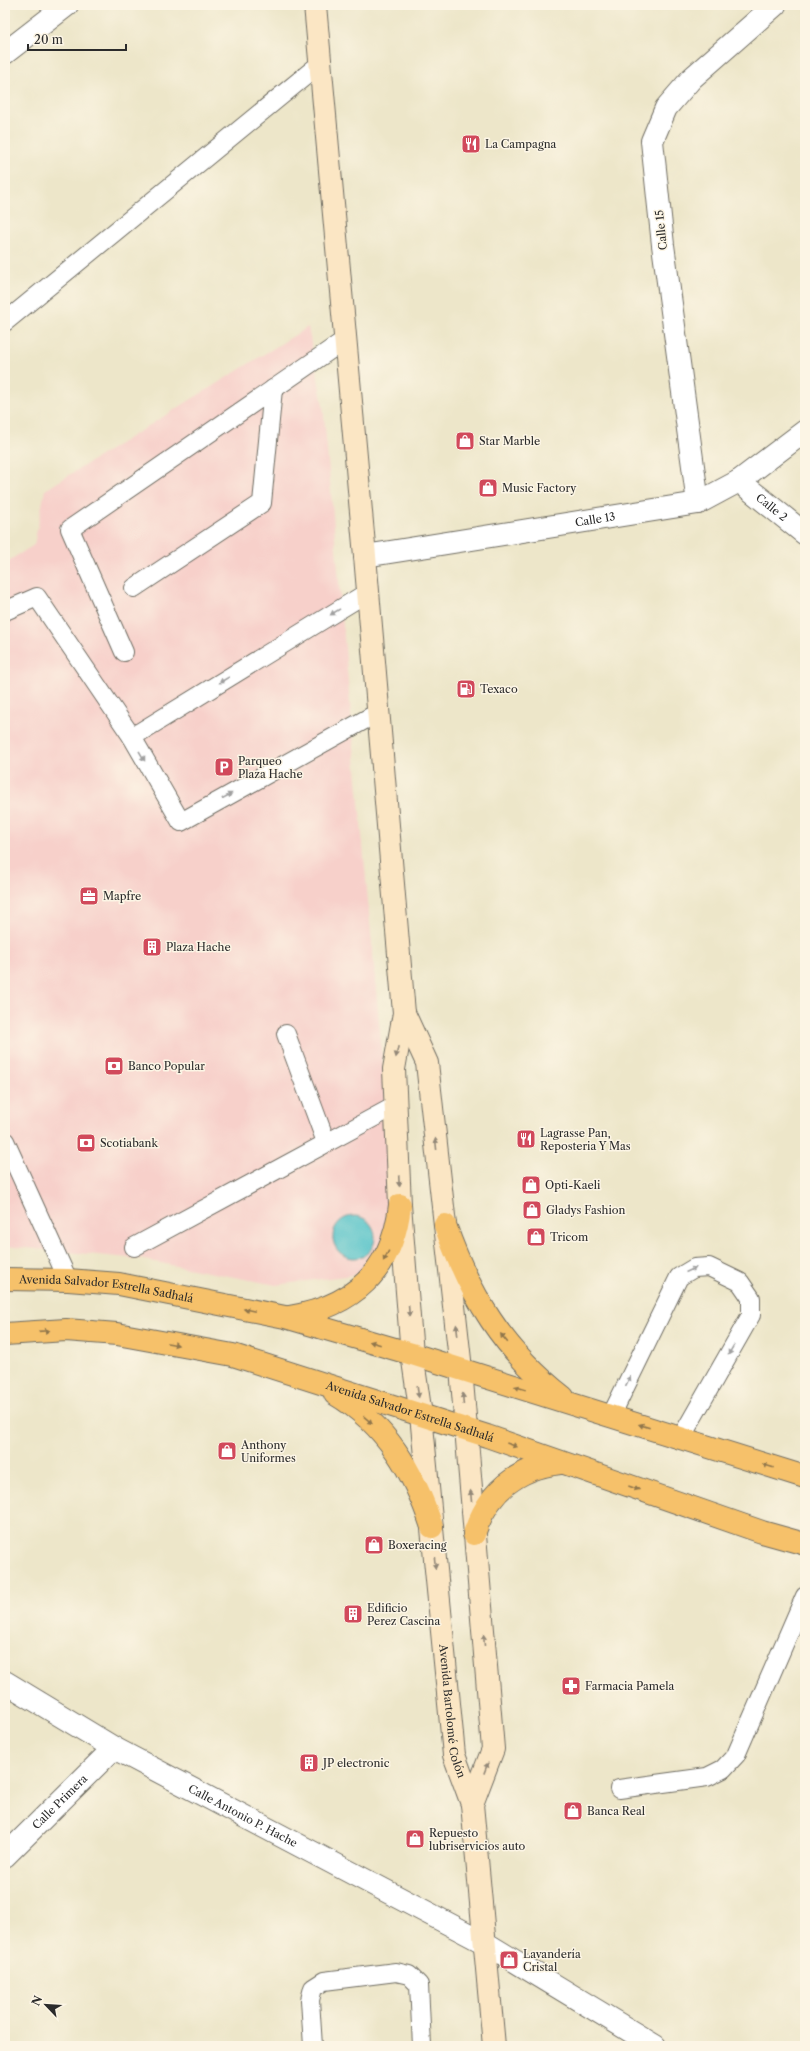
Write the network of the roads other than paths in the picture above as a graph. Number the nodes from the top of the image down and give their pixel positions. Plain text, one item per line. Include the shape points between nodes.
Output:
1 (66, 5) edge
2 (316, 5) edge
3 (775, 5) edge
4 (7, 47) edge
5 (321, 63) junction
6 (5, 322) edge
7 (346, 339) junction
8 (273, 389) junction
9 (805, 431) edge
10 (739, 481) junction
11 (698, 503) junction
12 (805, 534) edge
13 (365, 556) junction
14 (134, 588) dead end
15 (368, 592) junction
16 (5, 611) edge
17 (124, 652) dead end
18 (379, 712) junction
19 (132, 737) junction
20 (404, 1013) junction
21 (286, 1034) dead end
22 (395, 1106) junction
23 (5, 1141) edge
24 (326, 1142) junction
25 (400, 1205) junction
26 (445, 1225) junction
27 (134, 1247) dead end
28 (5, 1280) edge
29 (68, 1280) junction
30 (285, 1317) junction
31 (5, 1334) edge
32 (412, 1354) junction
33 (461, 1369) junction
34 (300, 1376) junction
35 (572, 1404) junction
36 (421, 1415) junction
37 (611, 1416) junction
38 (465, 1429) junction
39 (681, 1438) junction
40 (560, 1463) junction
41 (805, 1477) edge
42 (432, 1527) junction
43 (474, 1534) junction
44 (805, 1544) edge
45 (805, 1596) edge
46 (5, 1682) edge
47 (114, 1748) junction
48 (618, 1789) dead end
49 (472, 1804) junction
50 (5, 1856) edge
51 (485, 1943) junction
52 (313, 2046) edge
53 (422, 2046) edge
54 (494, 2046) edge
55 (656, 2046) edge

1 - 4 street
2 - 5 main road
3 - 11 street, Calle 15 via 692,78 666,108 652,141 663,245
5 - 6 lane
5 - 7 main road
7 - 8 lane
7 - 13 main road
8 - 14 lane via 262,503
8 - 17 lane via 70,529
9 - 10 street, Calle 13
10 - 11 street, Calle 13
10 - 12 street, Calle 2
11 - 13 street, Calle 13
13 - 15 main road
15 - 18 main road
15 -> 19 lane
16 - 19 lane via 37,597
19 -> 18 lane via 181,822
18 - 20 main road
20 -> 22 main road, Avenida Bartolomé Colón via 394,1069
26 -> 20 main road, Avenida Bartolomé Colón via 427,1063
21 - 24 lane
22 - 24 lane
22 -> 25 main road, Avenida Bartolomé Colón
23 - 29 lane
24 - 27 lane
25 -> 30 highway via 398,1225 392,1243 383,1261 367,1281 335,1304 305,1314
25 -> 32 main road, Avenida Bartolomé Colón
33 -> 26 main road, Avenida Bartolomé Colón
35 -> 26 highway via 529,1368 493,1325 465,1277
28 - 29 highway, Avenida Salvador Estrella Sadhalá
30 -> 29 highway, Avenida Salvador Estrella Sadhalá via 119,1284
32 -> 30 highway, Avenida Salvador Estrella Sadhalá
31 -> 34 highway, Avenida Salvador Estrella Sadhalá via 66,1330 118,1334 233,1355
32 - 33 highway, Avenida Salvador Estrella Sadhalá
32 -> 36 main road, Avenida Bartolomé Colón
35 -> 33 highway, Avenida Salvador Estrella Sadhalá
38 -> 33 main road, Avenida Bartolomé Colón
34 - 36 highway, Avenida Salvador Estrella Sadhalá
34 -> 42 highway via 341,1397 392,1444 416,1483
35 - 37 highway, Avenida Salvador Estrella Sadhalá
36 - 38 highway, Avenida Salvador Estrella Sadhalá
36 - 42 main road, Avenida Bartolomé Colón
39 -> 37 highway, Avenida Salvador Estrella Sadhalá
37 -> 39 lane via 678,1277 694,1268 709,1267 740,1282 751,1298 751,1316
38 -> 40 highway, Avenida Salvador Estrella Sadhalá
43 -> 38 main road, Avenida Bartolomé Colón
41 -> 39 highway, Avenida Salvador Estrella Sadhalá
40 - 43 highway via 531,1469 505,1484 486,1506
40 -> 44 highway, Avenida Salvador Estrella Sadhalá via 762,1532
42 -> 49 main road, Avenida Bartolomé Colón via 454,1754
49 -> 43 main road, Avenida Bartolomé Colón via 493,1749
45 - 48 lane via 736,1756 723,1770 707,1778
46 - 47 street, Calle Antonio P. Hache
47 - 50 street, Calle Primera
47 - 51 street, Calle Antonio P. Hache
49 - 51 main road, Avenida Bartolomé Colón
51 - 54 main road, Avenida Bartolomé Colón
51 - 55 street, Calle Antonio P. Hache
52 - 53 lane via 310,2000 313,1988 324,1981 396,1972 409,1975 419,1985

